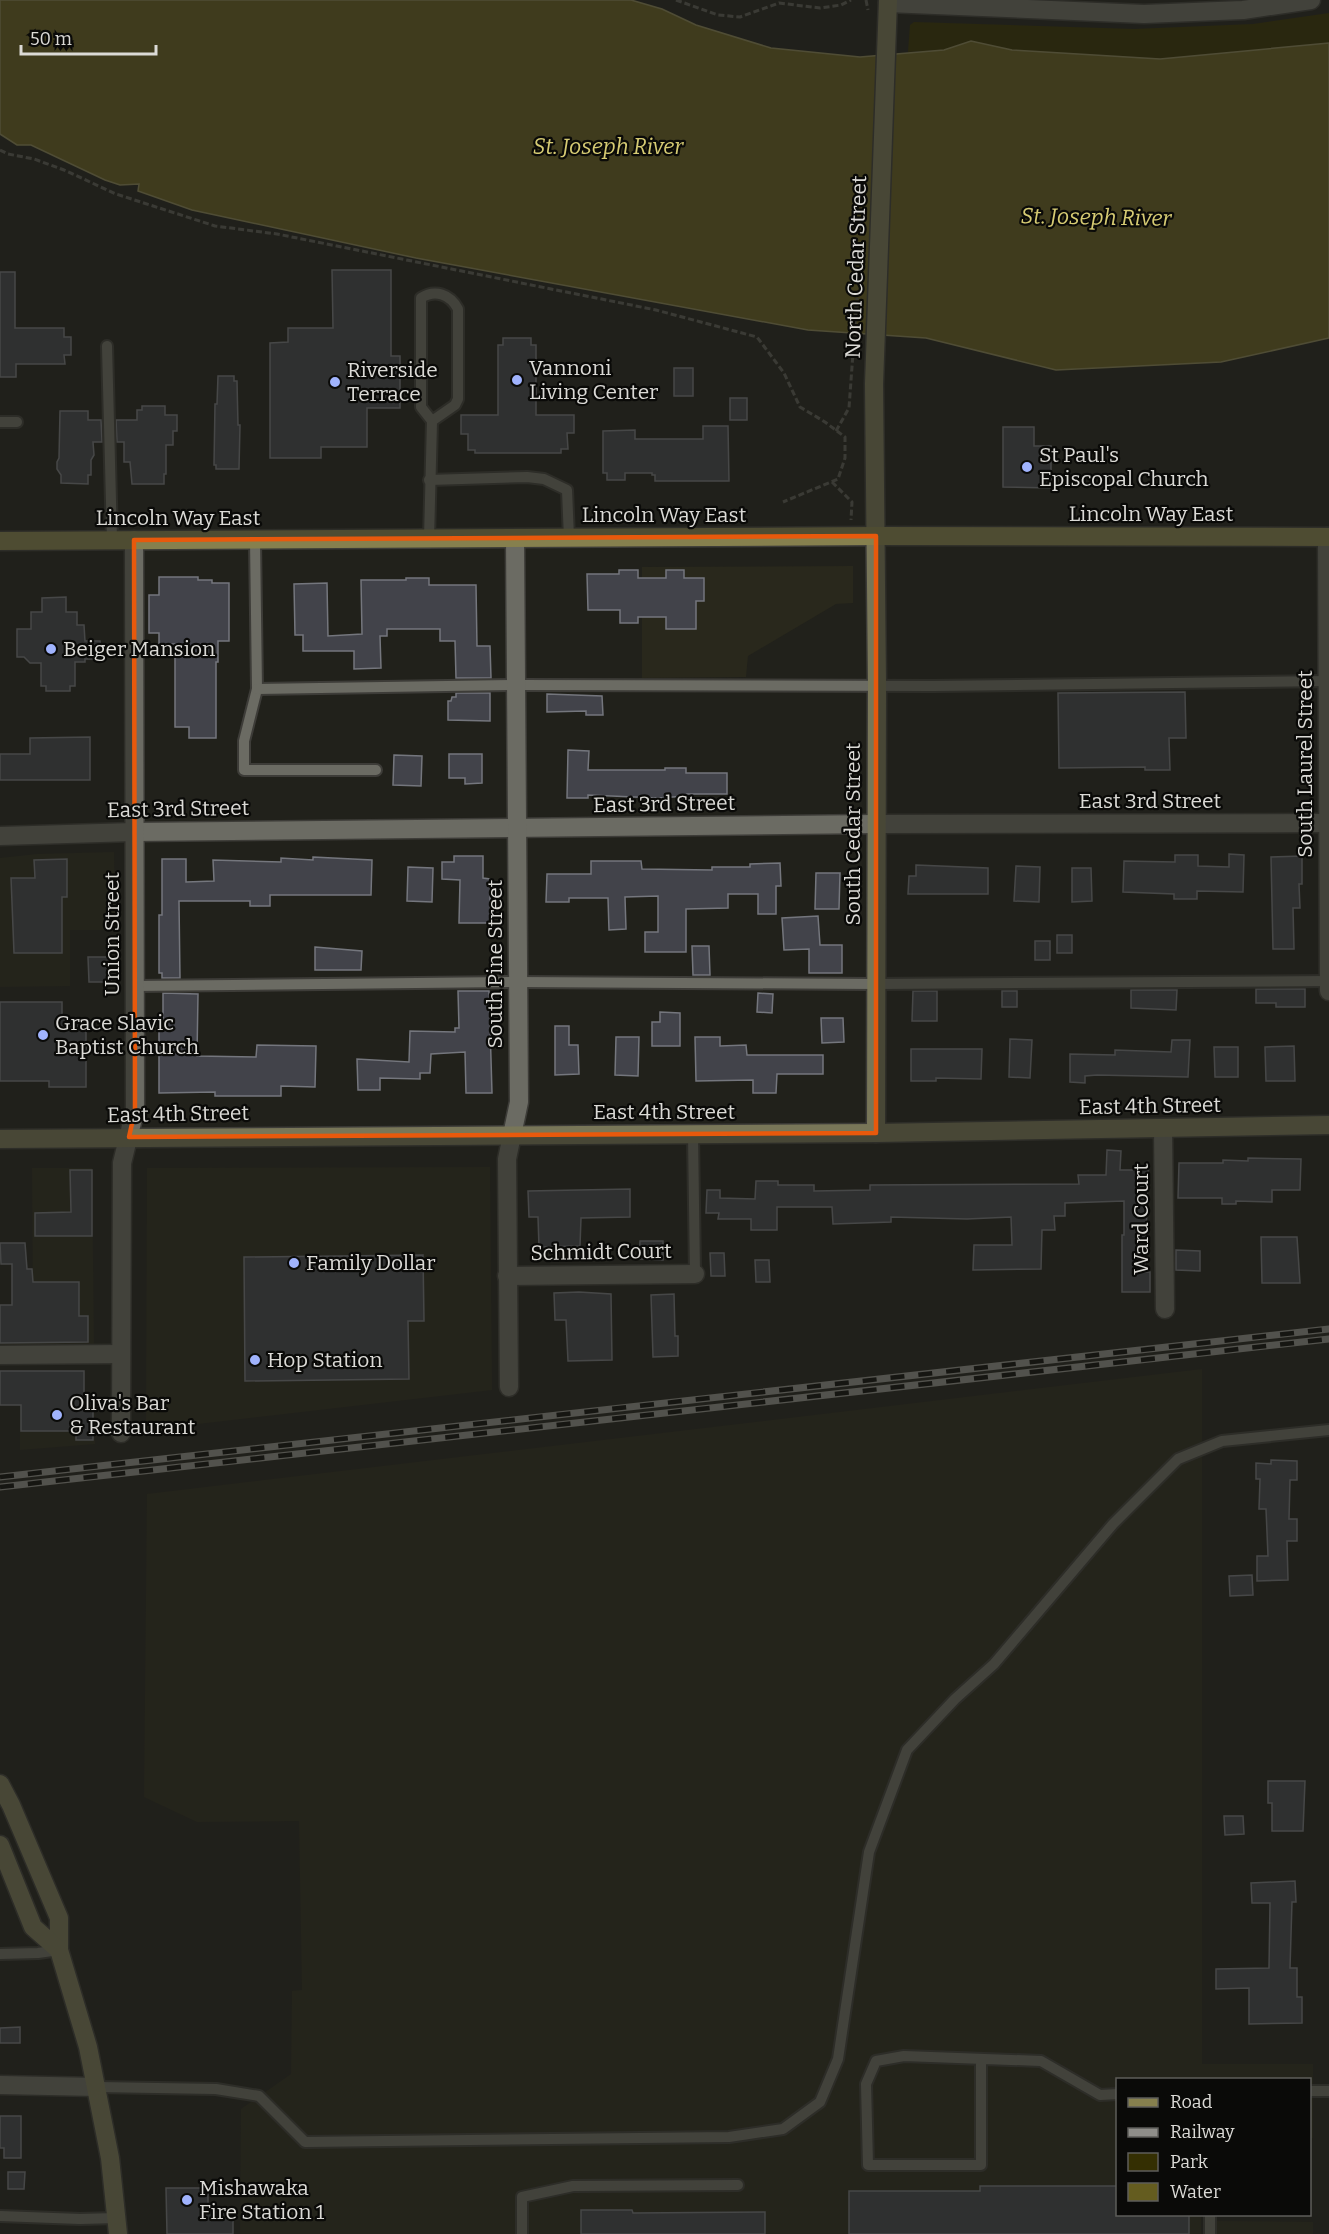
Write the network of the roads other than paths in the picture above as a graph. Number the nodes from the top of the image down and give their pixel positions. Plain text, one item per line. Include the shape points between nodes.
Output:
1 (1311, 0) edge
2 (888, 7) edge
3 (107, 346) dead end
4 (432, 421) junction
5 (0, 422) edge
6 (17, 422) dead end
7 (429, 480) junction
8 (876, 536) junction
9 (1328, 537) edge
10 (515, 538) junction
11 (569, 538) junction
12 (429, 539) junction
13 (112, 540) junction
14 (134, 540) junction
15 (255, 540) junction
16 (0, 541) edge
17 (1328, 681) edge
18 (517, 685) junction
19 (877, 686) junction
20 (257, 689) junction
21 (376, 770) dead end
22 (1329, 823) edge
23 (875, 824) junction
24 (517, 829) junction
25 (134, 832) junction
26 (0, 836) edge
27 (1329, 981) edge
28 (517, 982) junction
29 (876, 984) junction
30 (135, 986) junction
31 (1329, 991) edge
32 (1329, 1125) edge
33 (1163, 1128) junction
34 (876, 1133) junction
35 (693, 1134) junction
36 (513, 1135) junction
37 (129, 1137) junction
38 (0, 1139) edge
39 (695, 1274) joint
40 (507, 1276) junction
41 (1165, 1309) dead end
42 (120, 1354) junction
43 (0, 1355) edge
44 (509, 1387) dead end
45 (1329, 1430) edge
46 (121, 1433) dead end
47 (0, 1784) edge
48 (0, 1845) edge
49 (59, 1950) junction
50 (0, 1954) edge
51 (981, 2059) junction
52 (0, 2085) edge
53 (96, 2087) junction
54 (1311, 2091) edge
55 (1329, 2091) edge
56 (1116, 2094) edge
57 (738, 2185) dead end
58 (0, 2216) edge
59 (1210, 2216) edge
60 (118, 2226) edge
61 (522, 2234) edge
62 (1210, 2234) edge

1 - 2 street via 1243,10 1144,14
2 - 8 street, North Cedar Street via 874,384
3 - 13 lane
4 - 4 lane via 458,399 458,309 444,294 428,293 421,298 421,407
4 - 7 lane
5 - 6 lane
7 - 11 lane via 544,479 567,490
7 - 12 lane
8 - 9 main road, Lincoln Way East
8 - 11 main road, Lincoln Way East
8 - 19 street, South Cedar Street
9 - 17 street, South Laurel Street
10 - 11 main road, Lincoln Way East
10 - 12 main road, Lincoln Way East
10 - 18 street, South Pine Street
12 - 15 main road, Lincoln Way East
13 - 14 main road, Lincoln Way East
13 - 16 main road, Lincoln Way East
14 - 15 main road, Lincoln Way East
14 - 25 street, Union Street
15 - 20 lane
17 - 19 lane
17 - 22 street, South Laurel Street
18 - 19 lane
18 - 20 lane
18 - 24 street, South Pine Street
19 - 23 street, South Cedar Street
20 - 21 lane via 244,741 244,770
22 - 23 street, East 3rd Street
22 - 27 street, South Laurel Street
23 - 24 street, East 3rd Street
23 - 29 street, South Cedar Street
24 - 25 street, East 3rd Street
24 - 28 street, South Pine Street
25 - 26 street, East 3rd Street
25 - 30 street, Union Street
27 - 29 lane
27 - 31 street, South Laurel Street
28 - 29 lane
28 - 30 lane
28 - 36 street, South Pine Street via 519,1102
29 - 34 street, South Cedar Street
30 - 37 street, Union Street via 135,1110
32 - 33 street, East 4th Street
33 - 34 street, East 4th Street
33 - 41 street, Ward Court
34 - 35 street, East 4th Street
35 - 36 street, East 4th Street
35 - 39 lane
36 - 37 street, East 4th Street
36 - 40 street, South Pine Street via 507,1159
37 - 38 street, East 4th Street
37 - 42 street, Union Street via 122,1163
39 - 40 street, Schmidt Court
40 - 44 street, South Pine Street
42 - 43 street
42 - 46 street, Union Street
45 - 53 lane via 1222,1441 1178,1459 1113,1524 994,1664 907,1750 869,1851 838,2059 820,2102 783,2129 729,2137 304,2142 259,2096 216,2089
47 - 49 street via 58,1918
48 - 49 street via 33,1927
49 - 50 lane
49 - 53 street
51 - 51 lane via 904,2056 876,2061 866,2084 868,2164 981,2165
51 - 56 lane via 1041,2061 1100,2095
52 - 53 street
53 - 60 street
54 - 55 lane
57 - 61 lane via 573,2186 522,2197
58 - 60 lane via 80,2219
59 - 62 lane

